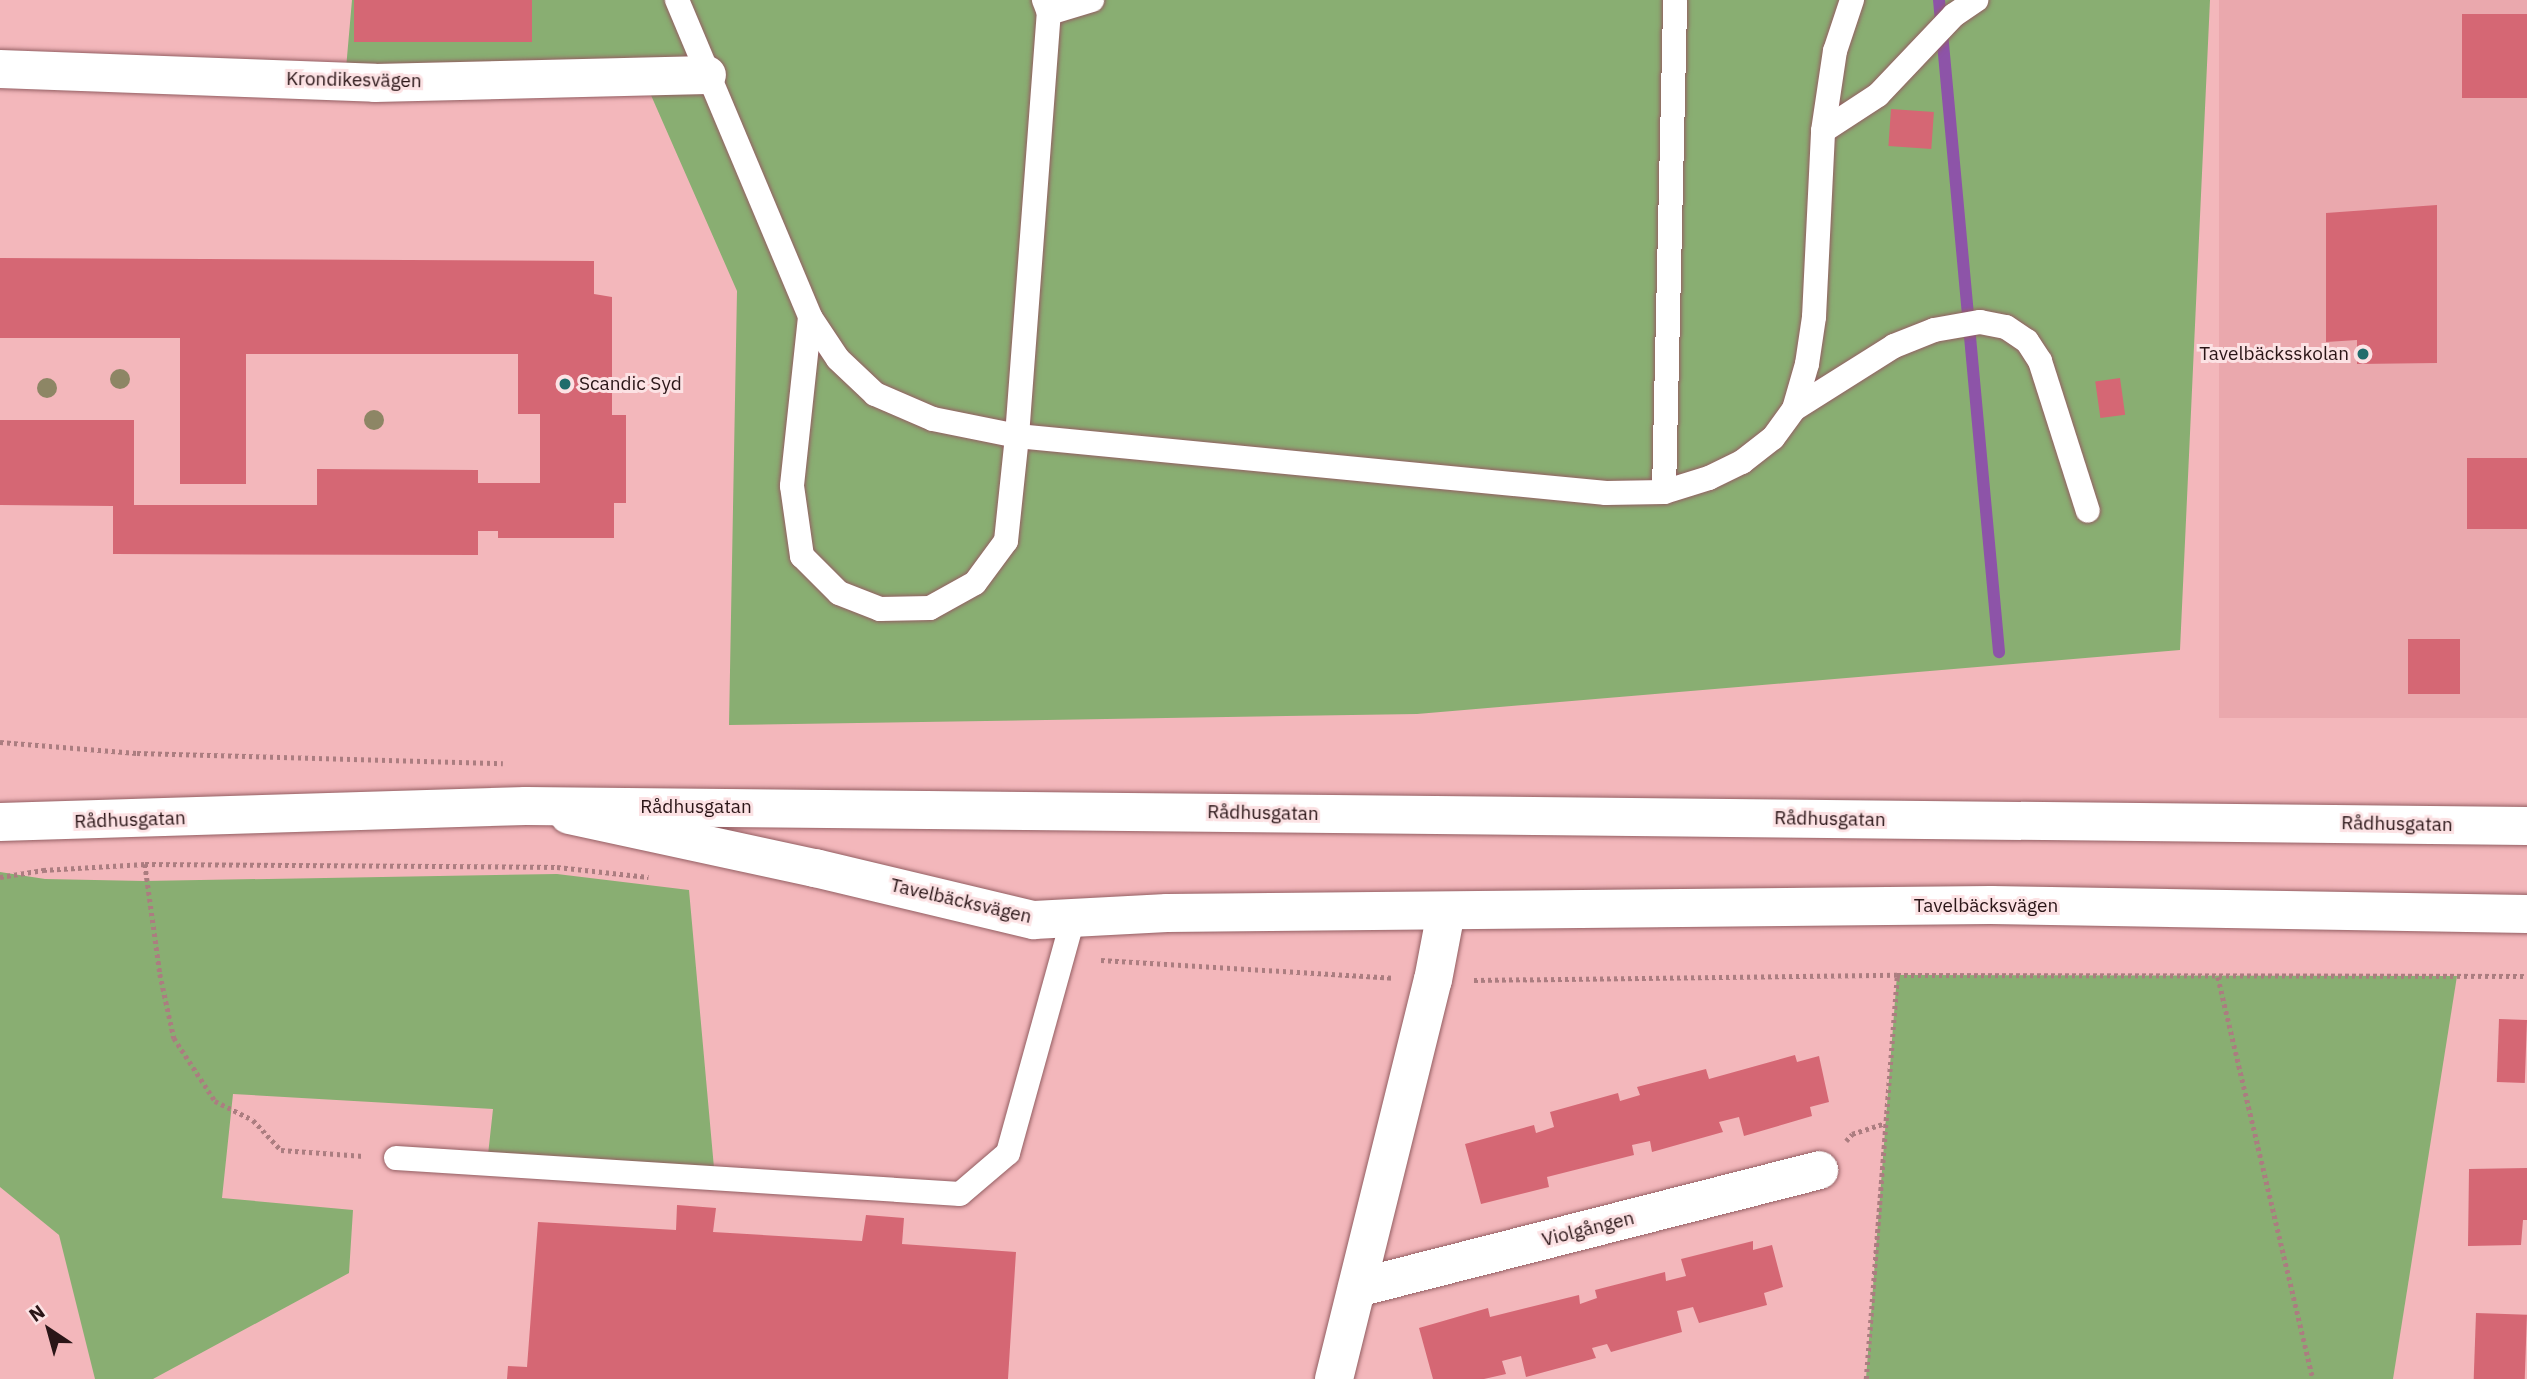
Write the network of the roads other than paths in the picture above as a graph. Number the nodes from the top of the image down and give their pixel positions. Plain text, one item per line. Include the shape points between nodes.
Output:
1 (677, 0) edge
2 (1093, 0) edge
3 (1675, 0) edge
4 (1852, 0) edge
5 (1976, 0) edge
6 (1046, 6) edge
7 (0, 69) edge
8 (708, 75) junction
9 (1823, 131) junction
10 (810, 317) junction
11 (1794, 409) junction
12 (1017, 436) junction
13 (1664, 492) junction
14 (2088, 511) dead end
15 (526, 806) junction
16 (0, 822) edge
17 (2527, 826) edge
18 (1446, 912) junction
19 (2527, 914) edge
20 (1073, 918) junction
21 (396, 1158) road end
22 (1819, 1170) dead end
23 (1357, 1288) junction
24 (1334, 1379) edge

1 - 8 lane
2 - 6 lane
3 - 13 lane
4 - 9 lane via 1836,51
5 - 9 lane via 1954,15 1878,95
6 - 12 lane
7 - 8 street, Krondikesvägen via 375,83
8 - 10 lane
9 - 11 lane via 1814,317
10 - 12 lane via 838,359 875,394 933,419
10 - 12 lane via 792,486 802,556 839,593 880,609 930,608 975,583 1006,541
11 - 13 lane via 1773,438 1742,462
11 - 14 lane via 1894,346 1934,330 1980,321 2006,327 2027,341 2040,361
12 - 13 lane via 1606,493
15 - 16 street, Rådhusgatan
15 - 17 street, Rådhusgatan
15 - 20 street, Tavelbäcksvägen via 1034,920
18 - 19 street, Tavelbäcksvägen via 1991,905
18 - 20 street, Tavelbäcksvägen
18 - 23 street
20 - 21 lane via 1008,1153 960,1194
22 - 23 street, Violgången
23 - 24 street

